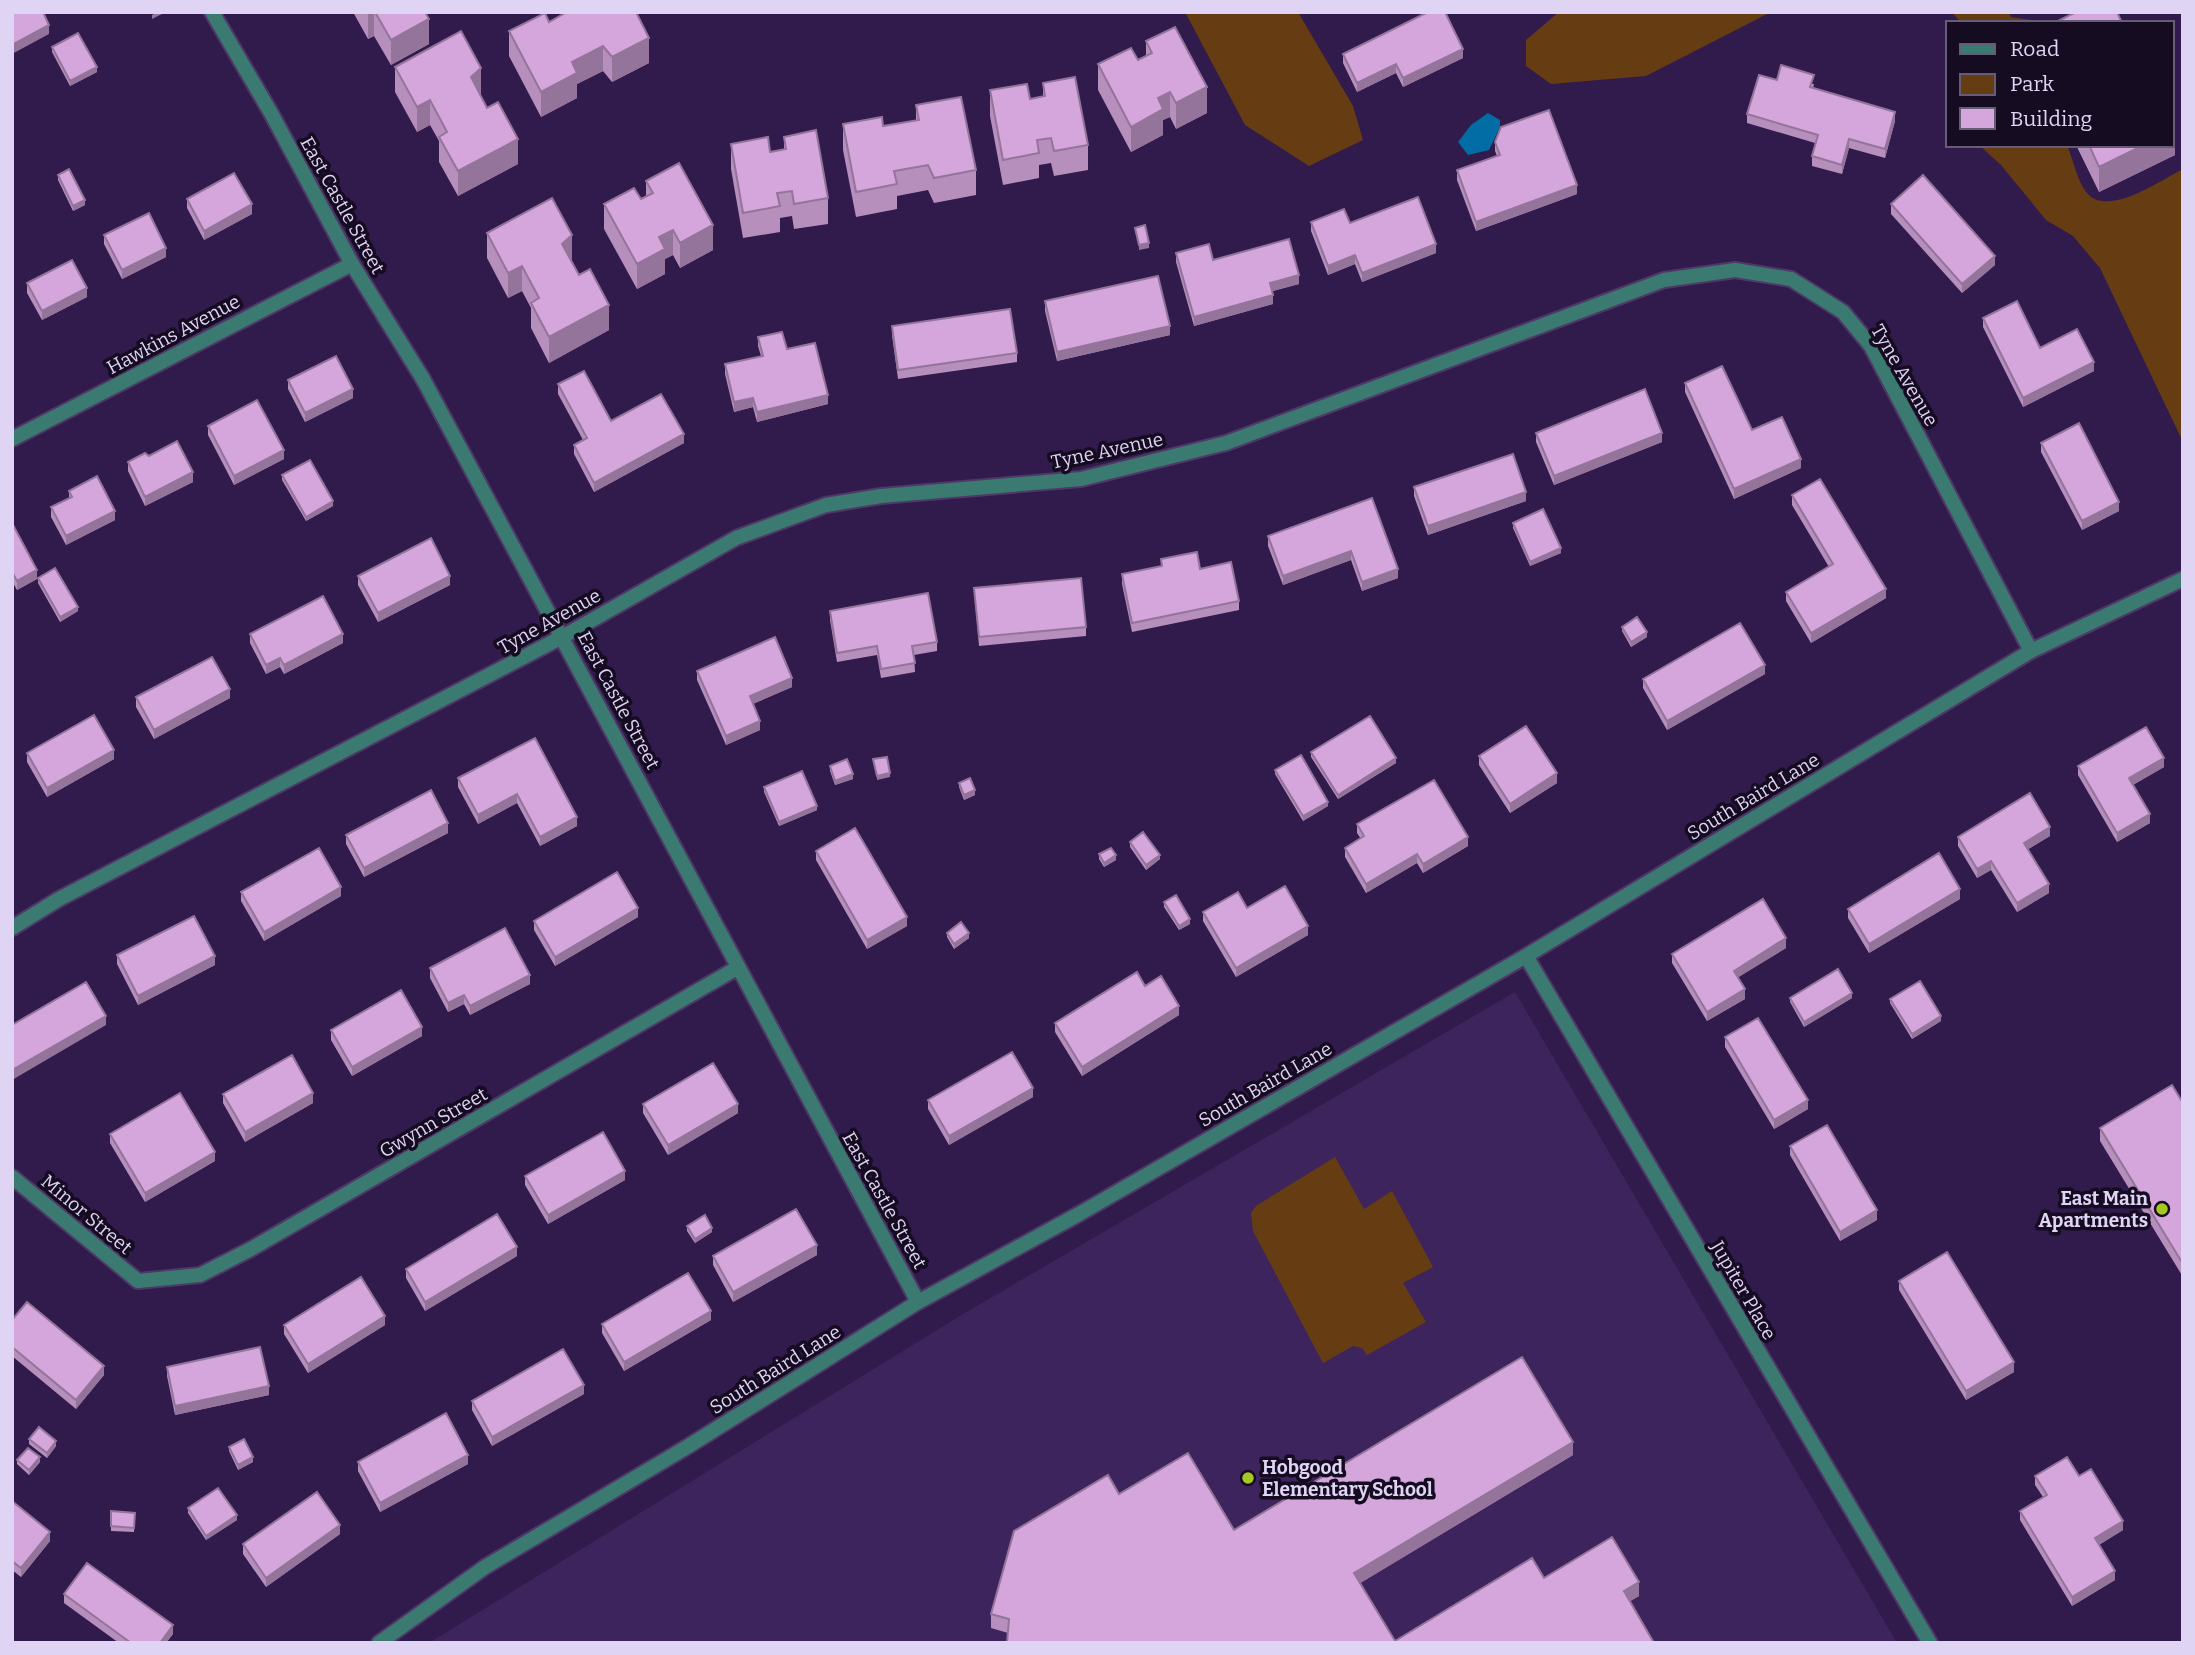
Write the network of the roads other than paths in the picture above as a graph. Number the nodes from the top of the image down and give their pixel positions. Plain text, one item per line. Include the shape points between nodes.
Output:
1 (212, 12) edge
2 (352, 264) junction
3 (12, 439) edge
4 (2183, 579) edge
5 (564, 636) junction
6 (2031, 651) junction
7 (12, 928) edge
8 (1526, 956) junction
9 (737, 968) junction
10 (12, 1177) edge
11 (138, 1281) joint
12 (918, 1302) junction
13 (379, 1643) edge
14 (1930, 1643) edge

1 - 2 street, East Castle Street
2 - 3 street, Hawkins Avenue
2 - 5 street, East Castle Street via 423,379
4 - 6 street, South Baird Lane
5 - 6 street, Tyne Avenue via 736,538 826,505 1081,479 1226,443 1664,280 1735,270 1791,279 1843,312 1871,346
5 - 7 street, Tyne Avenue
5 - 9 street, East Castle Street
6 - 8 street, South Baird Lane
8 - 12 street, South Baird Lane
8 - 14 street, Jupiter Place
9 - 11 street, Gwynn Street via 251,1249 200,1275
9 - 12 street, East Castle Street
10 - 11 street, Minor Street
12 - 13 street, South Baird Lane via 485,1567

